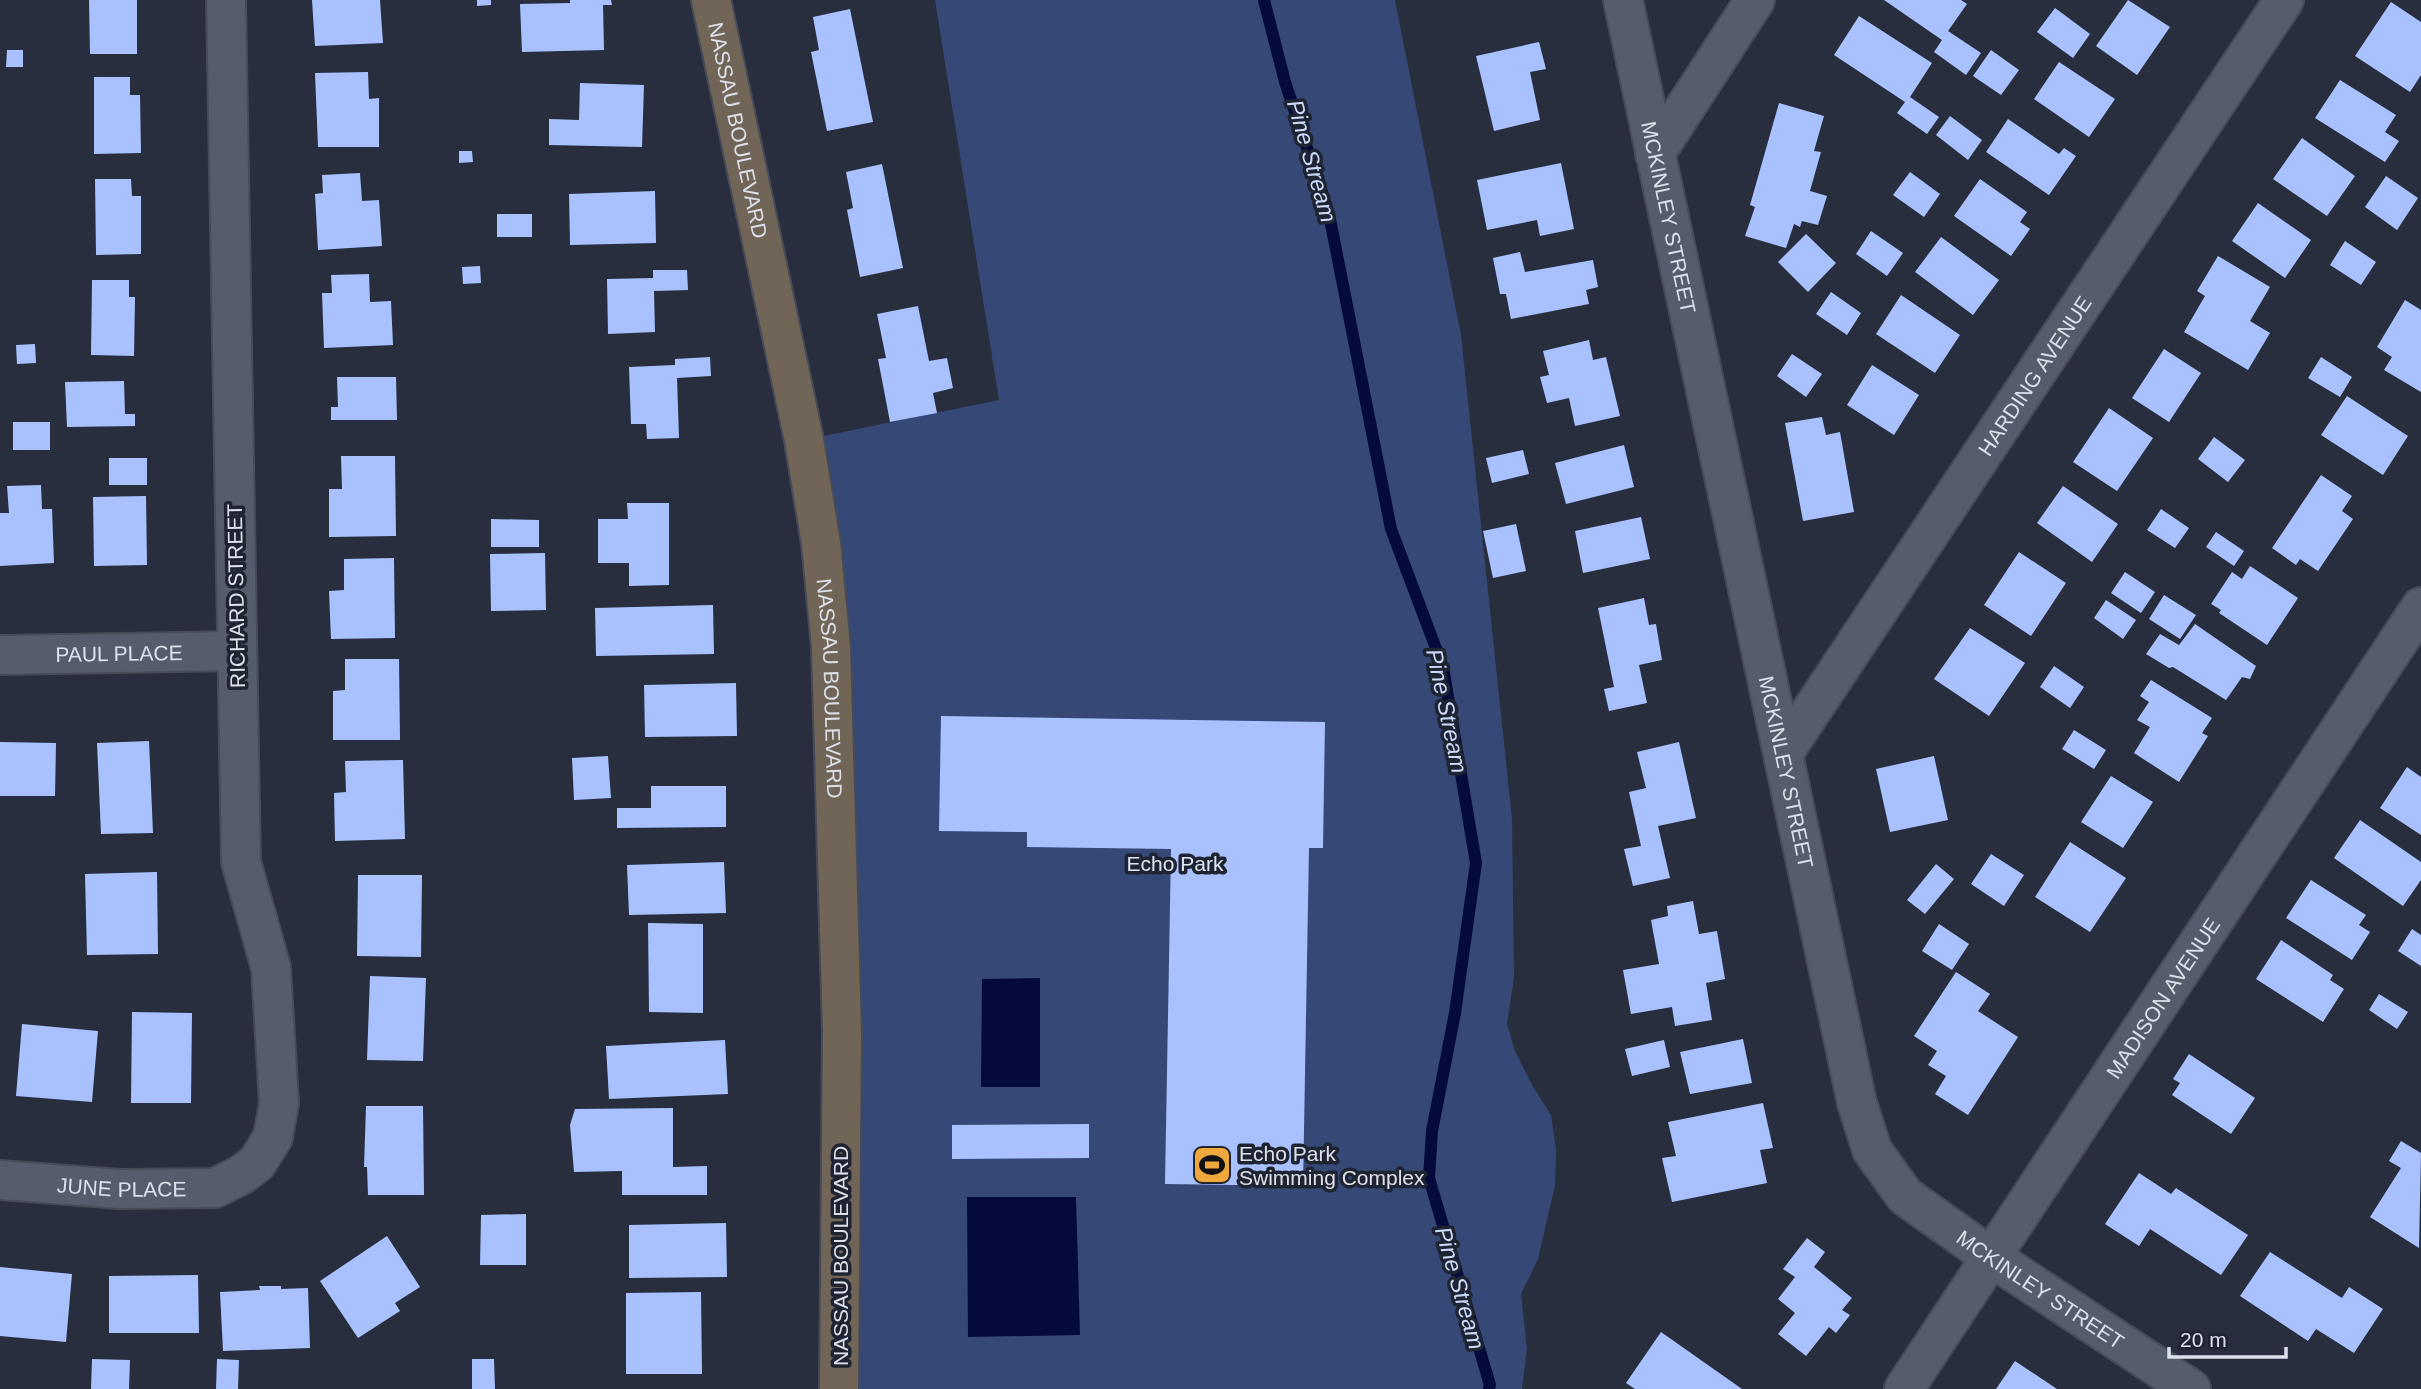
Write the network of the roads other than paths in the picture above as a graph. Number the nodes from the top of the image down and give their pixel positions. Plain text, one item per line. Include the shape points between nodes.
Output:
1 (226, 0) edge
2 (711, 0) edge
3 (1623, 0) edge
4 (1755, 0) edge
5 (2284, 0) edge
6 (1655, 154) junction
7 (2421, 607) edge
8 (236, 652) junction
9 (0, 654) edge
10 (1784, 752) junction
11 (241, 1175) joint
12 (0, 1180) edge
13 (1991, 1257) junction
14 (839, 1389) edge
15 (1904, 1389) edge
16 (2191, 1389) edge

1 - 8 street, RICHARD STREET
2 - 14 main road, NASSAU BOULEVARD via 804,440 821,542 831,647 842,1032
3 - 6 street, MCKINLEY STREET
4 - 6 street
5 - 10 street, HARDING AVENUE
6 - 10 street, MCKINLEY STREET
7 - 13 street, MADISON AVENUE
8 - 9 street, PAUL PLACE
8 - 11 street, RICHARD STREET via 241,862 271,968 279,1103 273,1137 257,1163
10 - 13 street, MCKINLEY STREET via 1857,1103 1872,1150 1905,1196
11 - 12 street, JUNE PLACE via 215,1188 120,1189
13 - 15 street, MADISON AVENUE
13 - 16 street, MCKINLEY STREET

